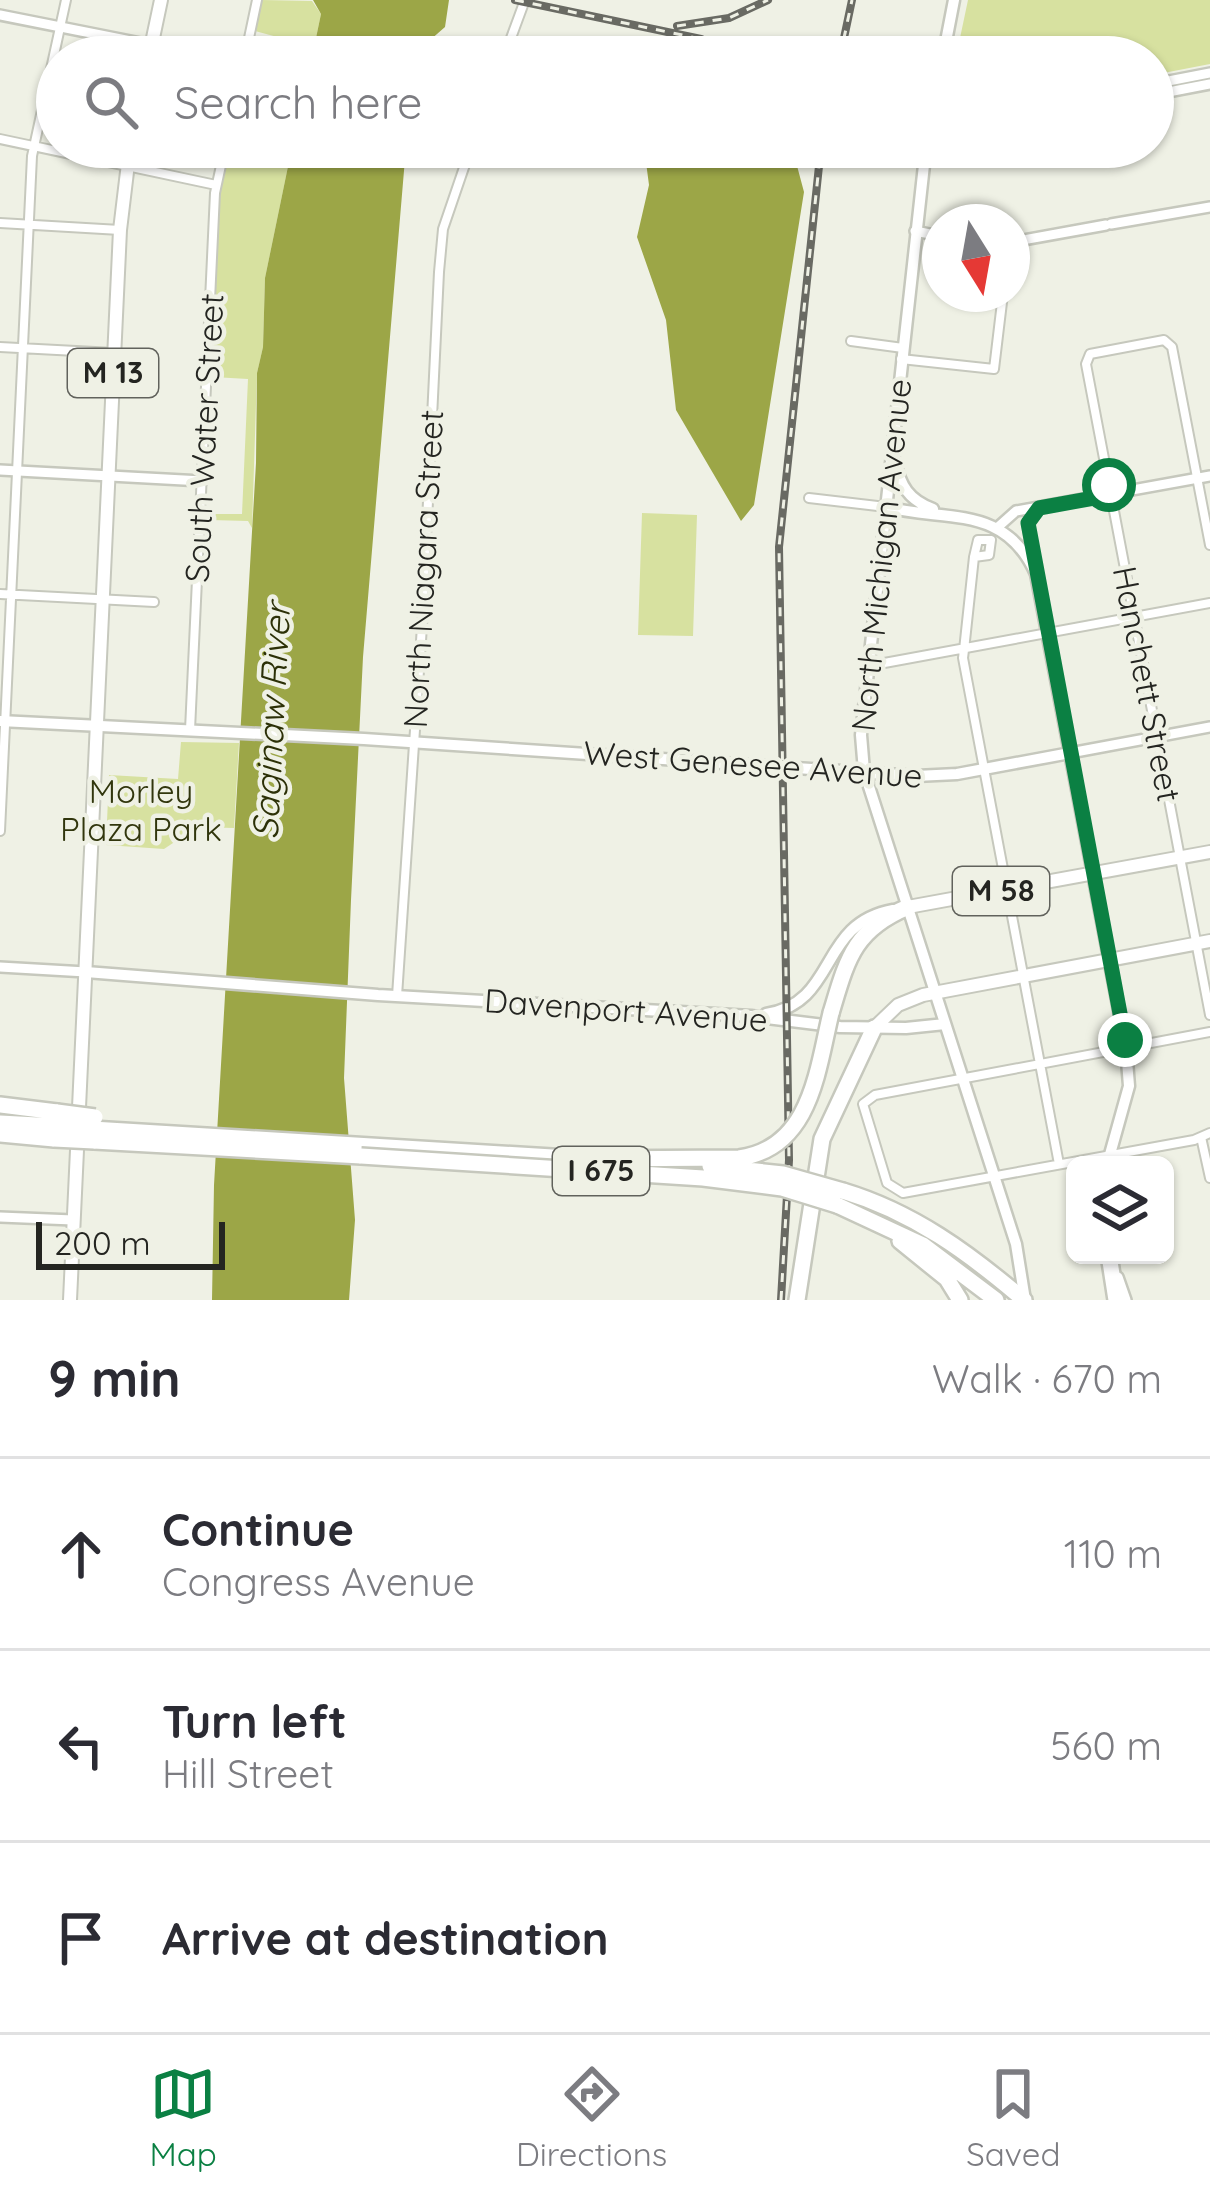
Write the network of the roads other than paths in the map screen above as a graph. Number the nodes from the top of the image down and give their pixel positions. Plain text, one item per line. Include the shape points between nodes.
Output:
1 (66, 0) edge
2 (161, 0) edge
3 (256, 0) edge
4 (525, 0) edge
5 (954, 0) edge
6 (0, 15) edge
7 (60, 27) junction
8 (58, 36) edge
9 (94, 36) edge
10 (153, 36) edge
11 (249, 36) edge
12 (512, 36) edge
13 (947, 36) edge
14 (1210, 73) edge
15 (1174, 80) edge
16 (1210, 84) edge
17 (1174, 91) edge
18 (36, 138) edge
19 (0, 139) edge
20 (34, 147) junction
21 (126, 168) edge
22 (136, 168) edge
23 (220, 168) edge
24 (464, 168) edge
25 (923, 168) edge
26 (217, 184) junction
27 (1210, 207) edge
28 (0, 223) edge
29 (28, 225) junction
30 (120, 230) junction
31 (915, 231) junction
32 (922, 232) edge
33 (1030, 239) edge
34 (1001, 312) edge
35 (851, 341) dead end
36 (0, 347) edge
37 (22, 349) junction
38 (113, 353) junction
39 (902, 354) junction
40 (892, 444) junction
41 (0, 470) edge
42 (17, 471) junction
43 (109, 475) junction
44 (1210, 476) edge
45 (1197, 478) junction
46 (202, 482) junction
47 (1111, 495) junction
48 (809, 498) dead end
49 (886, 506) junction
50 (1039, 508) junction
51 (941, 513) junction
52 (998, 527) junction
53 (1210, 544) edge
54 (974, 557) dead end
55 (1036, 574) junction
56 (5, 594) edge
57 (103, 599) junction
58 (154, 602) dead end
59 (1210, 603) edge
60 (1134, 617) junction
61 (1048, 633) junction
62 (964, 650) junction
63 (868, 666) junction
64 (2, 722) edge
65 (97, 726) junction
66 (1210, 727) edge
67 (190, 730) junction
68 (1157, 737) junction
69 (414, 743) junction
70 (1070, 753) junction
71 (985, 769) junction
72 (864, 771) junction
73 (0, 831) edge
74 (1210, 852) edge
75 (1180, 857) junction
76 (1094, 874) junction
77 (1008, 890) junction
78 (908, 907) junction
79 (1203, 943) edge
80 (1110, 961) junction
81 (0, 967) edge
82 (86, 972) junction
83 (1023, 977) junction
84 (935, 993) junction
85 (397, 996) junction
86 (1210, 1015) edge
87 (752, 1016) junction
88 (945, 1024) junction
89 (874, 1028) junction
90 (1210, 1032) edge
91 (1126, 1048) junction
92 (1038, 1064) junction
93 (962, 1078) junction
94 (0, 1105) edge
95 (0, 1123) edge
96 (55, 1126) junction
97 (0, 1134) edge
98 (1206, 1135) edge
99 (1110, 1156) edge
100 (1125, 1156) edge
101 (585, 1159) junction
102 (1066, 1163) edge
103 (1059, 1164) junction
104 (994, 1176) junction
105 (1210, 1178) edge
106 (840, 1198) junction
107 (0, 1217) edge
108 (73, 1220) junction
109 (874, 1220) junction
110 (1111, 1264) edge
111 (1113, 1264) edge
112 (995, 1290) edge
113 (70, 1300) edge
114 (797, 1300) edge
115 (960, 1300) edge
116 (1025, 1300) edge
117 (1116, 1300) edge
118 (1126, 1300) edge

1 - 7 street
2 - 10 main road
3 - 11 street
4 - 12 street
5 - 13 main road
6 - 7 street
7 - 8 street
7 - 9 street
14 - 15 street
16 - 17 street
18 - 20 street
19 - 20 street
20 - 29 street
21 - 30 main road, M 13
22 - 26 street
23 - 26 street, South Water Street
24 - 69 street, North Niagara Street via 443,229 439,272
25 - 31 main road, North Michigan Avenue
26 - 46 street, South Water Street
27 - 33 street
28 - 29 street
29 - 30 street
29 - 37 street
30 - 38 main road, M 13
31 - 32 street
31 - 39 main road, North Michigan Avenue
34 - 39 street via 994,370
35 - 39 street
36 - 37 street
37 - 38 street
37 - 42 street
38 - 43 main road, M 13
39 - 40 main road, North Michigan Avenue
40 - 49 main road, North Michigan Avenue
40 - 51 main road via 909,496
41 - 42 street
42 - 43 street
42 - 56 street
43 - 46 street
43 - 57 main road, M 13
44 - 45 street
45 - 47 street
45 - 47 street, Hanchett Street via 1172,347 1164,340 1090,354
45 - 53 street
46 - 67 street, South Water Street
47 - 50 street
47 - 60 street, Hanchett Street
48 - 49 street
49 - 51 main road
49 - 63 main road, North Michigan Avenue
50 - 52 street via 1016,511
50 - 55 street via 1028,523
51 - 52 main road
52 - 55 main road
54 - 62 street
55 - 61 main road
56 - 57 street
56 - 64 street
57 - 58 street
57 - 65 main road, M 13
59 - 60 street
60 - 61 street
60 - 68 street, Hanchett Street
61 - 62 street
61 - 70 main road
62 - 63 street
62 - 71 street
63 - 72 main road, North Michigan Avenue
64 - 65 main road, West Genesee Avenue
64 - 73 street
65 - 67 main road, West Genesee Avenue
65 - 82 main road, M 13
66 - 68 street, West Genesee Avenue
67 - 69 main road, West Genesee Avenue
68 - 70 street, West Genesee Avenue
68 - 75 street, Hanchett Street
69 - 72 main road, West Genesee Avenue
69 - 85 street, North Niagara Street
70 - 71 main road, West Genesee Avenue
70 - 76 main road
71 - 72 main road, West Genesee Avenue via 936,776
71 - 77 street
72 - 78 main road, North Michigan Avenue
74 - 75 main road, M 58
75 - 76 main road, M 58
75 - 79 street, Hanchett Street
76 - 77 main road, M 58
76 - 80 main road
77 - 78 main road, M 58
77 - 83 street
78 - 84 main road, North Michigan Avenue
78 - 87 main road via 862,919 812,991
78 - 101 highway, bridge via 853,949 806,1108 775,1145 739,1158
79 - 80 main road
79 - 86 street, Hanchett Street
80 - 83 main road
80 - 91 main road
81 - 82 street
82 - 85 main road, Davenport Avenue
82 - 108 main road, M 13
83 - 84 main road
83 - 92 street
84 - 88 main road, North Michigan Avenue
84 - 89 main road via 898,1005
85 - 87 main road, Davenport Avenue
87 - 89 main road, Davenport Avenue
88 - 89 main road, Davenport Avenue
88 - 93 main road, North Michigan Avenue
89 - 114 highway via 822,1139
90 - 91 street
91 - 92 street
91 - 99 main road via 1129,1086
92 - 93 street
92 - 103 street
93 - 104 main road, North Michigan Avenue
93 - 104 street via 865,1101 887,1183 903,1193
94 - 96 highway
95 - 96 highway, I 675
96 - 97 highway, I 675
96 - 101 highway, I 675, bridge
96 - 106 highway, I 675, bridge via 703,1178
98 - 100 street
98 - 105 street
101 - 106 highway, I 675, bridge via 783,1174
102 - 103 street
103 - 104 street
104 - 116 main road, North Michigan Avenue
106 - 109 highway, I 675
106 - 112 highway, I 675 via 926,1226
107 - 108 street
108 - 113 main road, M 13
109 - 112 highway, I 675
109 - 115 highway
110 - 117 highway
111 - 118 street
112 - 116 highway, I 675

